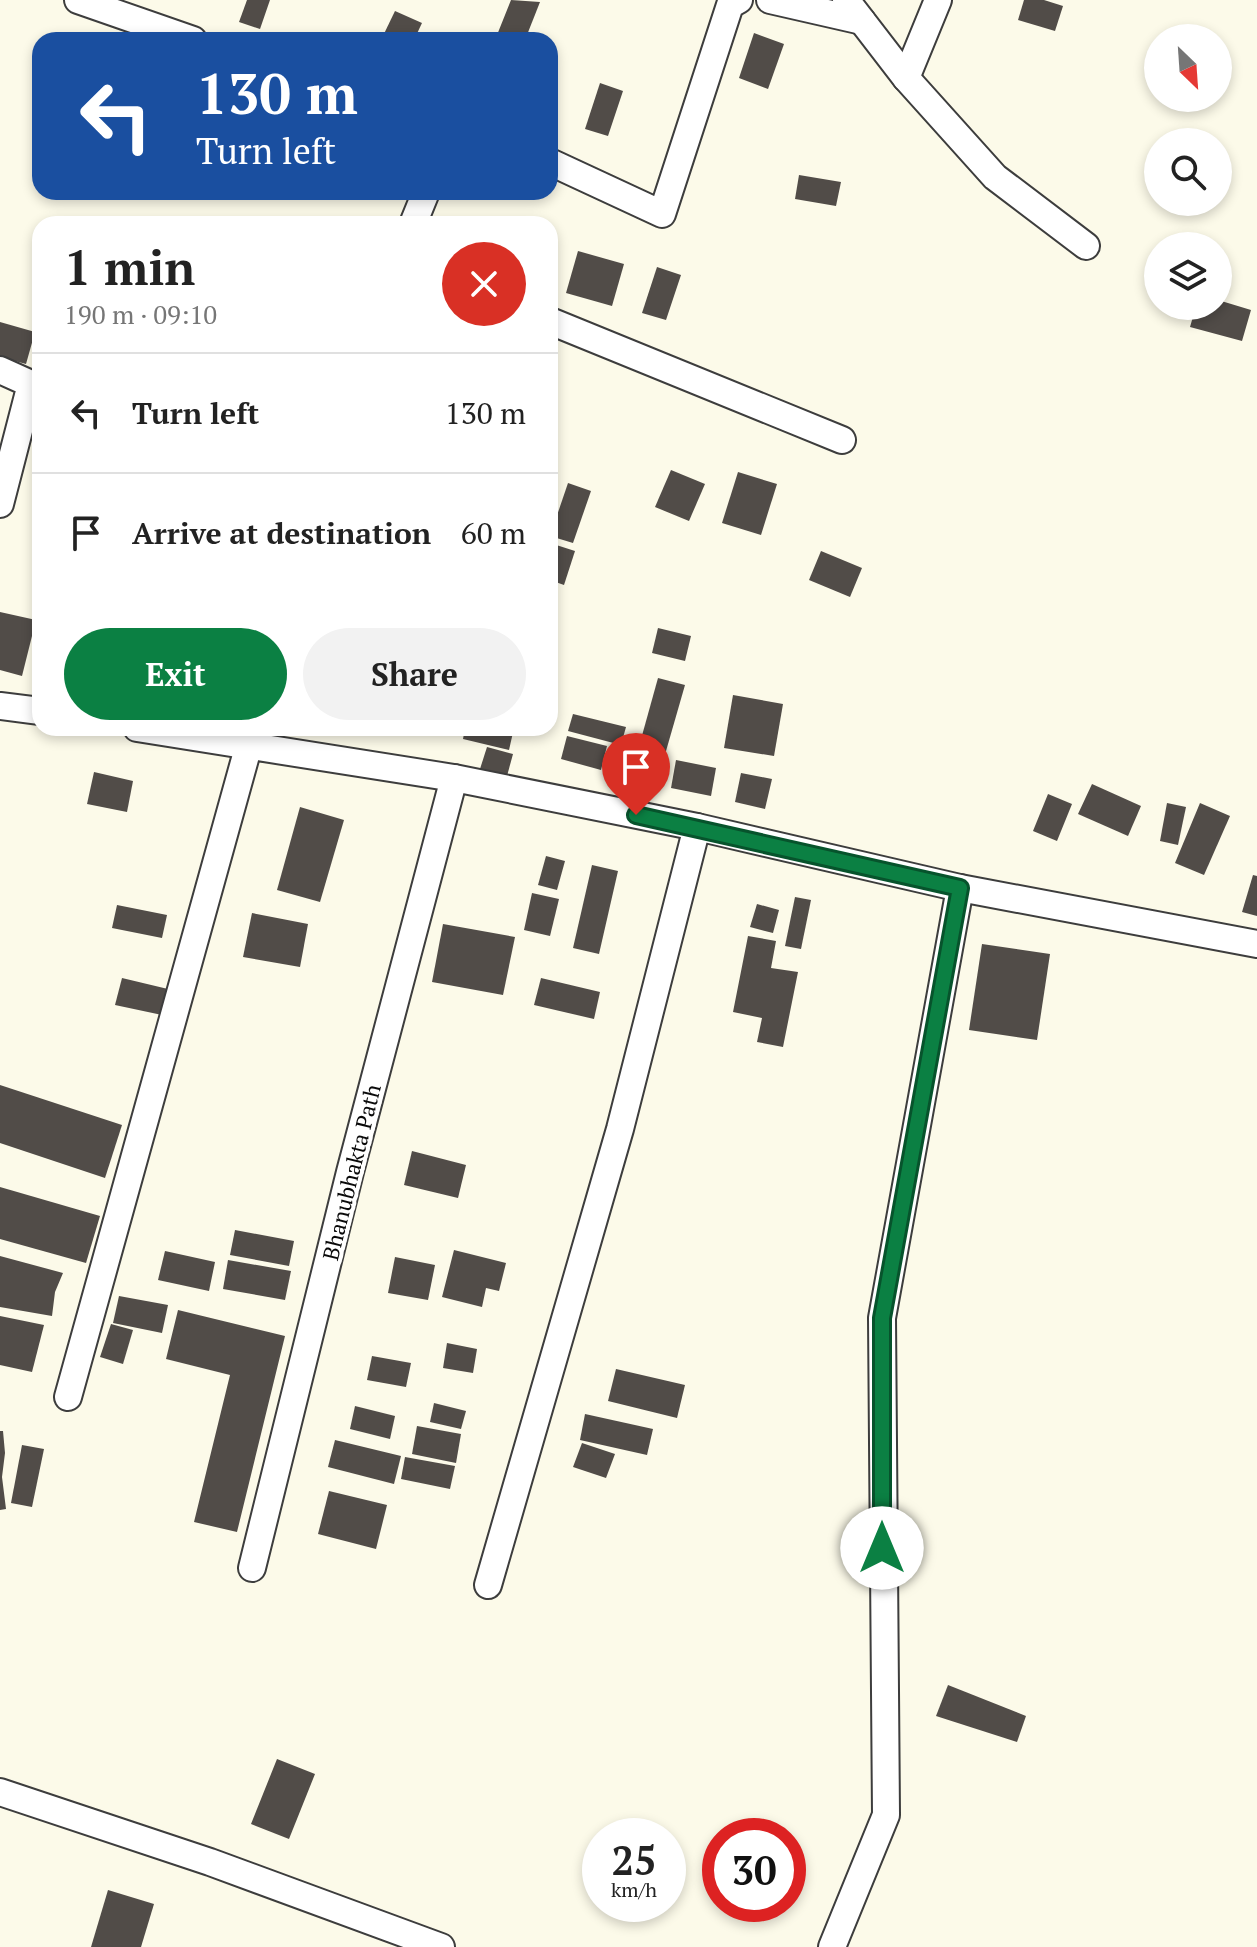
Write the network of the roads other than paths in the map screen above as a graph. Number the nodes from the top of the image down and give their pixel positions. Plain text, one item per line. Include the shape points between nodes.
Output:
1 (78, 0) edge
2 (739, 0) edge
3 (770, 0) edge
4 (846, 0) edge
5 (938, 0) edge
6 (862, 21) junction
7 (170, 32) edge
8 (906, 78) junction
9 (558, 166) edge
10 (1086, 246) dead end
11 (558, 324) edge
12 (0, 370) edge
13 (32, 385) edge
14 (32, 396) edge
15 (842, 440) dead end
16 (0, 504) edge
17 (0, 706) edge
18 (32, 710) edge
19 (181, 736) edge
20 (248, 748) junction
21 (454, 778) junction
22 (697, 827) junction
23 (960, 888) junction
24 (1257, 944) edge
25 (68, 1397) dead end
26 (252, 1568) dead end
27 (488, 1585) dead end
28 (0, 1792) edge
29 (441, 1947) edge
30 (832, 1947) edge

1 - 7 street
2 - 9 street via 730,5 662,214
3 - 6 street
4 - 6 street
5 - 8 street
6 - 8 street
8 - 10 street via 995,177
11 - 15 street
12 - 13 street
14 - 16 street
17 - 18 street
19 - 20 street
20 - 21 street
20 - 25 street
21 - 22 street
21 - 26 street, Bhanubhakta Path
22 - 23 street
22 - 27 street via 620,1129
23 - 24 street
23 - 30 street via 882,1318 886,1815
28 - 29 street

